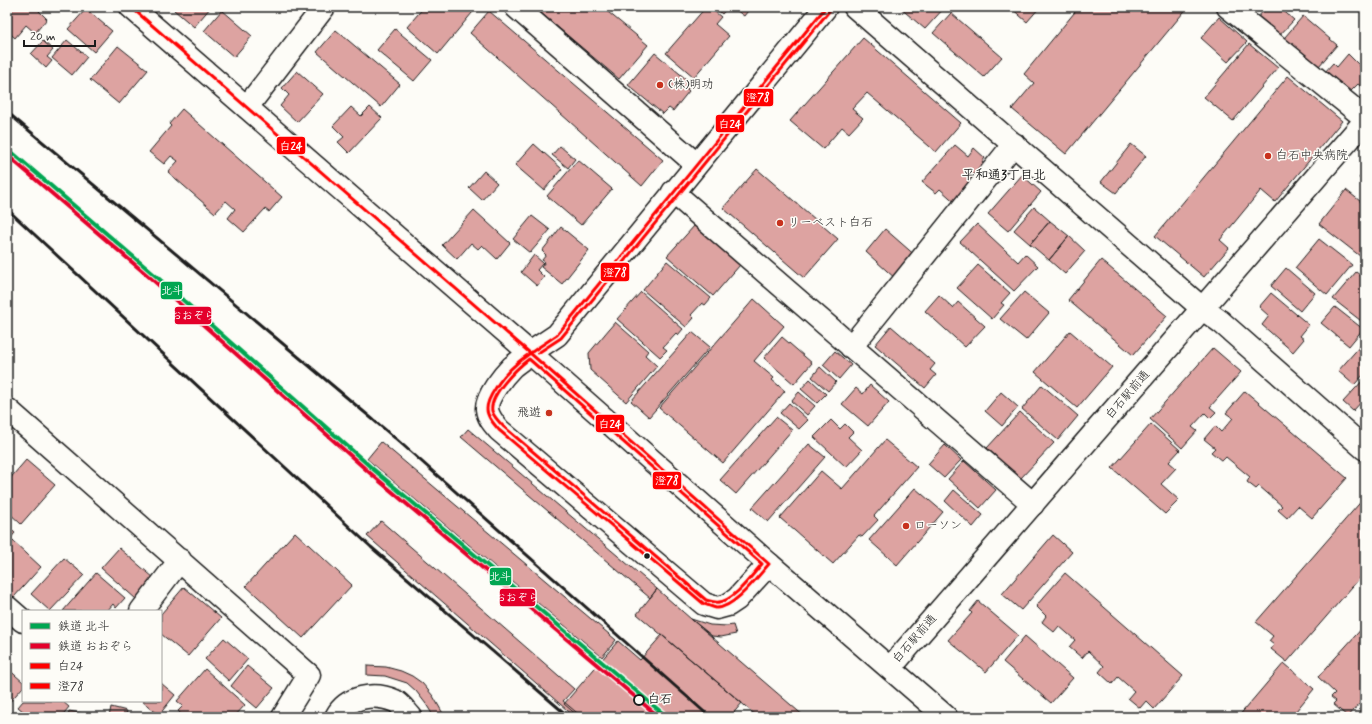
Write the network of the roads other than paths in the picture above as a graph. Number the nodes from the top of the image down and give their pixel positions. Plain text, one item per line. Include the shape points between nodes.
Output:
1 (131, 7) edge
2 (324, 7) edge
3 (516, 7) edge
4 (826, 7) edge
5 (855, 7) edge
6 (1228, 7) edge
7 (247, 107) junction
8 (1365, 120) edge
9 (1014, 144) junction
10 (696, 164) junction
11 (673, 192) junction
12 (1203, 309) junction
13 (851, 346) junction
14 (530, 353) junction
15 (7, 409) edge
16 (1365, 449) edge
17 (1032, 504) junction
18 (180, 560) junction
19 (769, 564) junction
20 (7, 607) edge
21 (142, 610) edge
22 (22, 620) edge
23 (890, 668) junction
24 (283, 717) edge
25 (336, 717) edge
26 (410, 717) edge
27 (946, 717) edge

1 - 7 street
2 - 7 street
3 - 10 street
4 - 10 street
5 - 9 street
6 - 8 street
7 - 14 street
8 - 12 street, 白石駅前通
9 - 12 street
9 - 13 street
10 - 11 street
11 - 13 street
11 - 14 street via 558,335
12 - 16 street
12 - 17 street, 白石駅前通
13 - 17 street
14 - 19 street
14 - 19 street via 512,367 489,398 487,408 490,419 499,430 704,604 717,608 728,606
15 - 18 street
17 - 23 street, 白石駅前通
18 - 21 street
18 - 24 street via 309,675
19 - 23 street
20 - 22 street
23 - 27 street
25 - 26 street via 352,701 366,696 381,696 396,702

